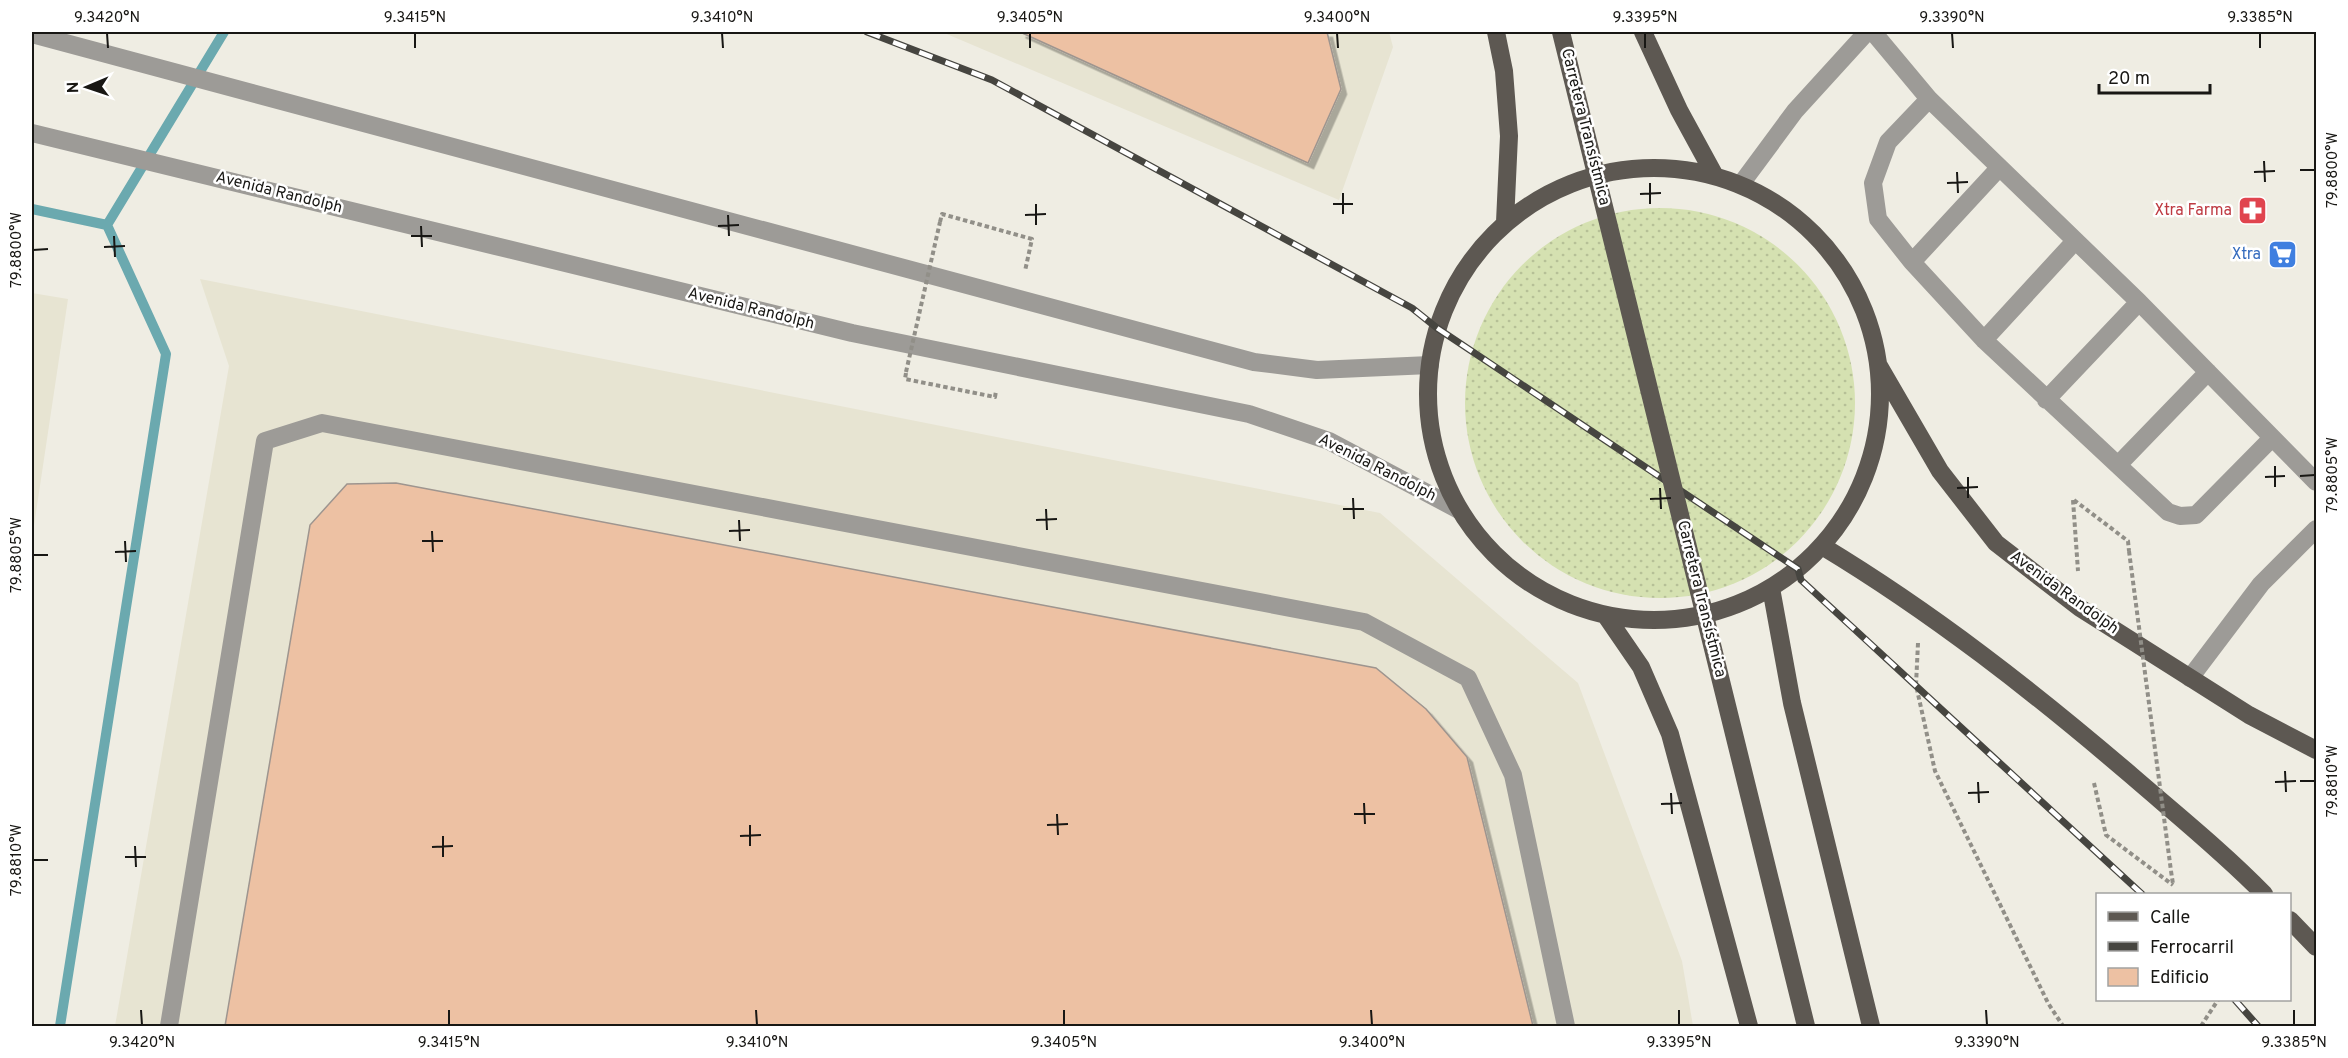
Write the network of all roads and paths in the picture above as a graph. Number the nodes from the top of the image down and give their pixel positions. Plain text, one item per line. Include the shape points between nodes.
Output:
1 (1496, 32) edge
2 (1561, 32) edge
3 (1643, 32) edge
4 (1867, 32) edge
5 (1873, 32) edge
6 (32, 34) edge
7 (1929, 99) junction
8 (32, 133) edge
9 (1999, 168) junction
10 (1715, 176) junction
11 (1742, 184) junction
12 (1505, 222) junction
13 (1032, 239) dead end
14 (2075, 241) junction
15 (1912, 262) junction
16 (2139, 302) junction
17 (1984, 340) junction
18 (1430, 365) junction
19 (1879, 365) junction
20 (906, 372) dead end
21 (2208, 372) junction
22 (905, 379) dead end
23 (995, 397) dead end
24 (2046, 400) junction
25 (2272, 438) junction
26 (2118, 465) junction
27 (2316, 482) edge
28 (1460, 510) junction
29 (2316, 529) edge
30 (1822, 546) junction
31 (1771, 588) junction
32 (1919, 608) junction
33 (2080, 608) junction
34 (1606, 616) junction
35 (2190, 678) junction
36 (2316, 750) edge
37 (2106, 835) dead end
38 (2263, 893) edge
39 (2291, 922) edge
40 (2316, 947) edge
41 (2217, 1001) edge
42 (169, 1026) edge
43 (1566, 1026) edge
44 (1749, 1026) edge
45 (1806, 1026) edge
46 (1871, 1026) edge
47 (2063, 1026) edge
48 (2201, 1026) edge

1 - 12 main road via 1504,71 1509,136
2 - 45 main road, Carretera Transístmica, bridge
3 - 10 main road
4 - 11 street via 1796,111
5 - 7 street
6 - 18 street via 1254,362 1317,370
7 - 9 street
7 - 15 street via 1888,141 1873,183 1878,219
8 - 28 street, Avenida Randolph via 852,333 1249,414 1329,441
9 - 14 street
9 - 15 street
10 - 11 main road
10 - 12 main road via 1693,169 1643,166 1593,174 1546,193
11 - 19 main road via 1792,214 1834,256 1863,307
12 - 18 main road via 1476,253 1453,289 1437,328
13 - 20 path, bridge via 942,214
14 - 16 street
14 - 17 street
15 - 17 street
16 - 21 street
16 - 24 street
17 - 24 street
18 - 28 main road via 1429,415 1439,464
19 - 30 main road via 1879,414 1870,462 1850,506
19 - 33 main road, Avenida Randolph via 1940,471 1996,543
21 - 25 street
21 - 26 street
22 - 23 path
24 - 26 street
25 - 26 street via 2196,515 2168,512
25 - 27 street
28 - 34 main road via 1487,547 1521,578 1562,602
29 - 35 street via 2261,584
30 - 31 main road
30 - 32 main road
31 - 34 main road via 1732,608 1691,618 1648,621
31 - 46 main road via 1791,703
32 - 38 main road via 1958,634 2083,734
32 - 47 path via 1916,685 1935,771 2048,1003
33 - 35 main road, Avenida Randolph
33 - 37 path, bridge via 2073,500 2128,541 2173,885
34 - 44 main road via 1641,667 1670,734
35 - 36 main road, Avenida Randolph
39 - 40 main road
41 - 48 path
42 - 43 street via 265,441 322,423 1364,622 1468,678 1513,775

